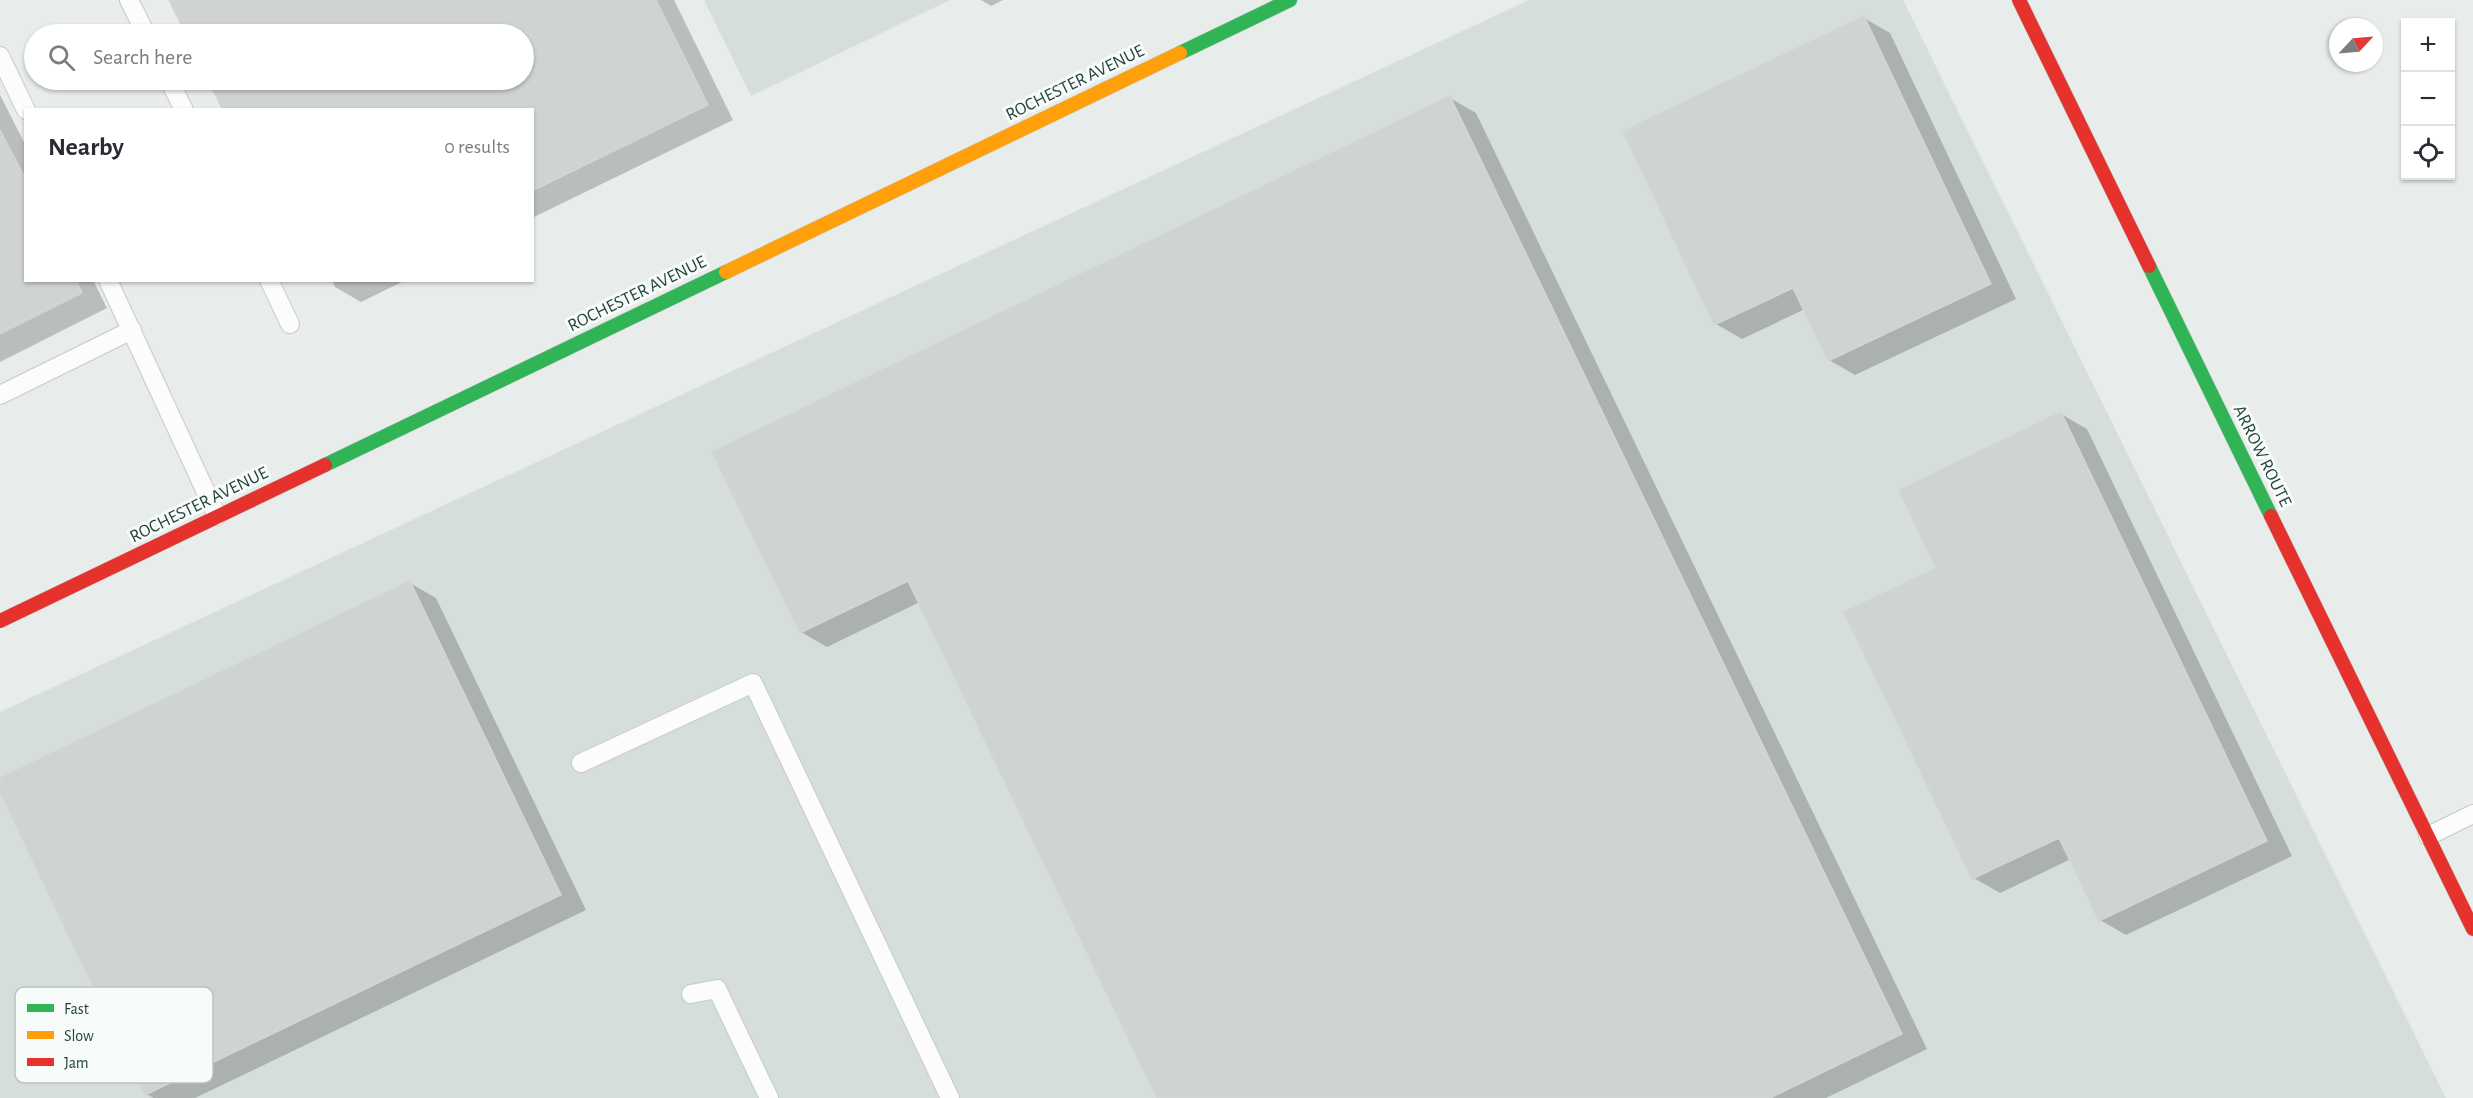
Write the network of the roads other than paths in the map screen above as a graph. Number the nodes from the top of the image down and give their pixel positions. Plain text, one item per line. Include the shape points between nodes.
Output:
1 (129, 0) edge
2 (1290, 0) edge
3 (2019, 0) edge
4 (141, 24) edge
5 (0, 56) edge
6 (174, 90) edge
7 (25, 108) edge
8 (183, 108) edge
9 (109, 282) edge
10 (269, 282) edge
11 (290, 324) dead end
12 (132, 330) junction
13 (0, 395) edge
14 (217, 516) junction
15 (0, 621) edge
16 (581, 763) dead end
17 (2473, 814) edge
18 (2428, 836) junction
19 (2473, 929) edge
20 (692, 994) dead end
21 (769, 1098) edge
22 (950, 1098) edge

1 - 4 lane
2 - 14 main road, ROCHESTER AVENUE
3 - 18 main road, ARROW ROUTE
5 - 7 lane
6 - 8 lane
9 - 12 lane
10 - 11 lane
12 - 13 lane
12 - 14 lane
14 - 15 main road, ROCHESTER AVENUE
16 - 22 lane via 753,682
17 - 18 lane
18 - 19 main road, ARROW ROUTE
20 - 21 lane via 717,989

